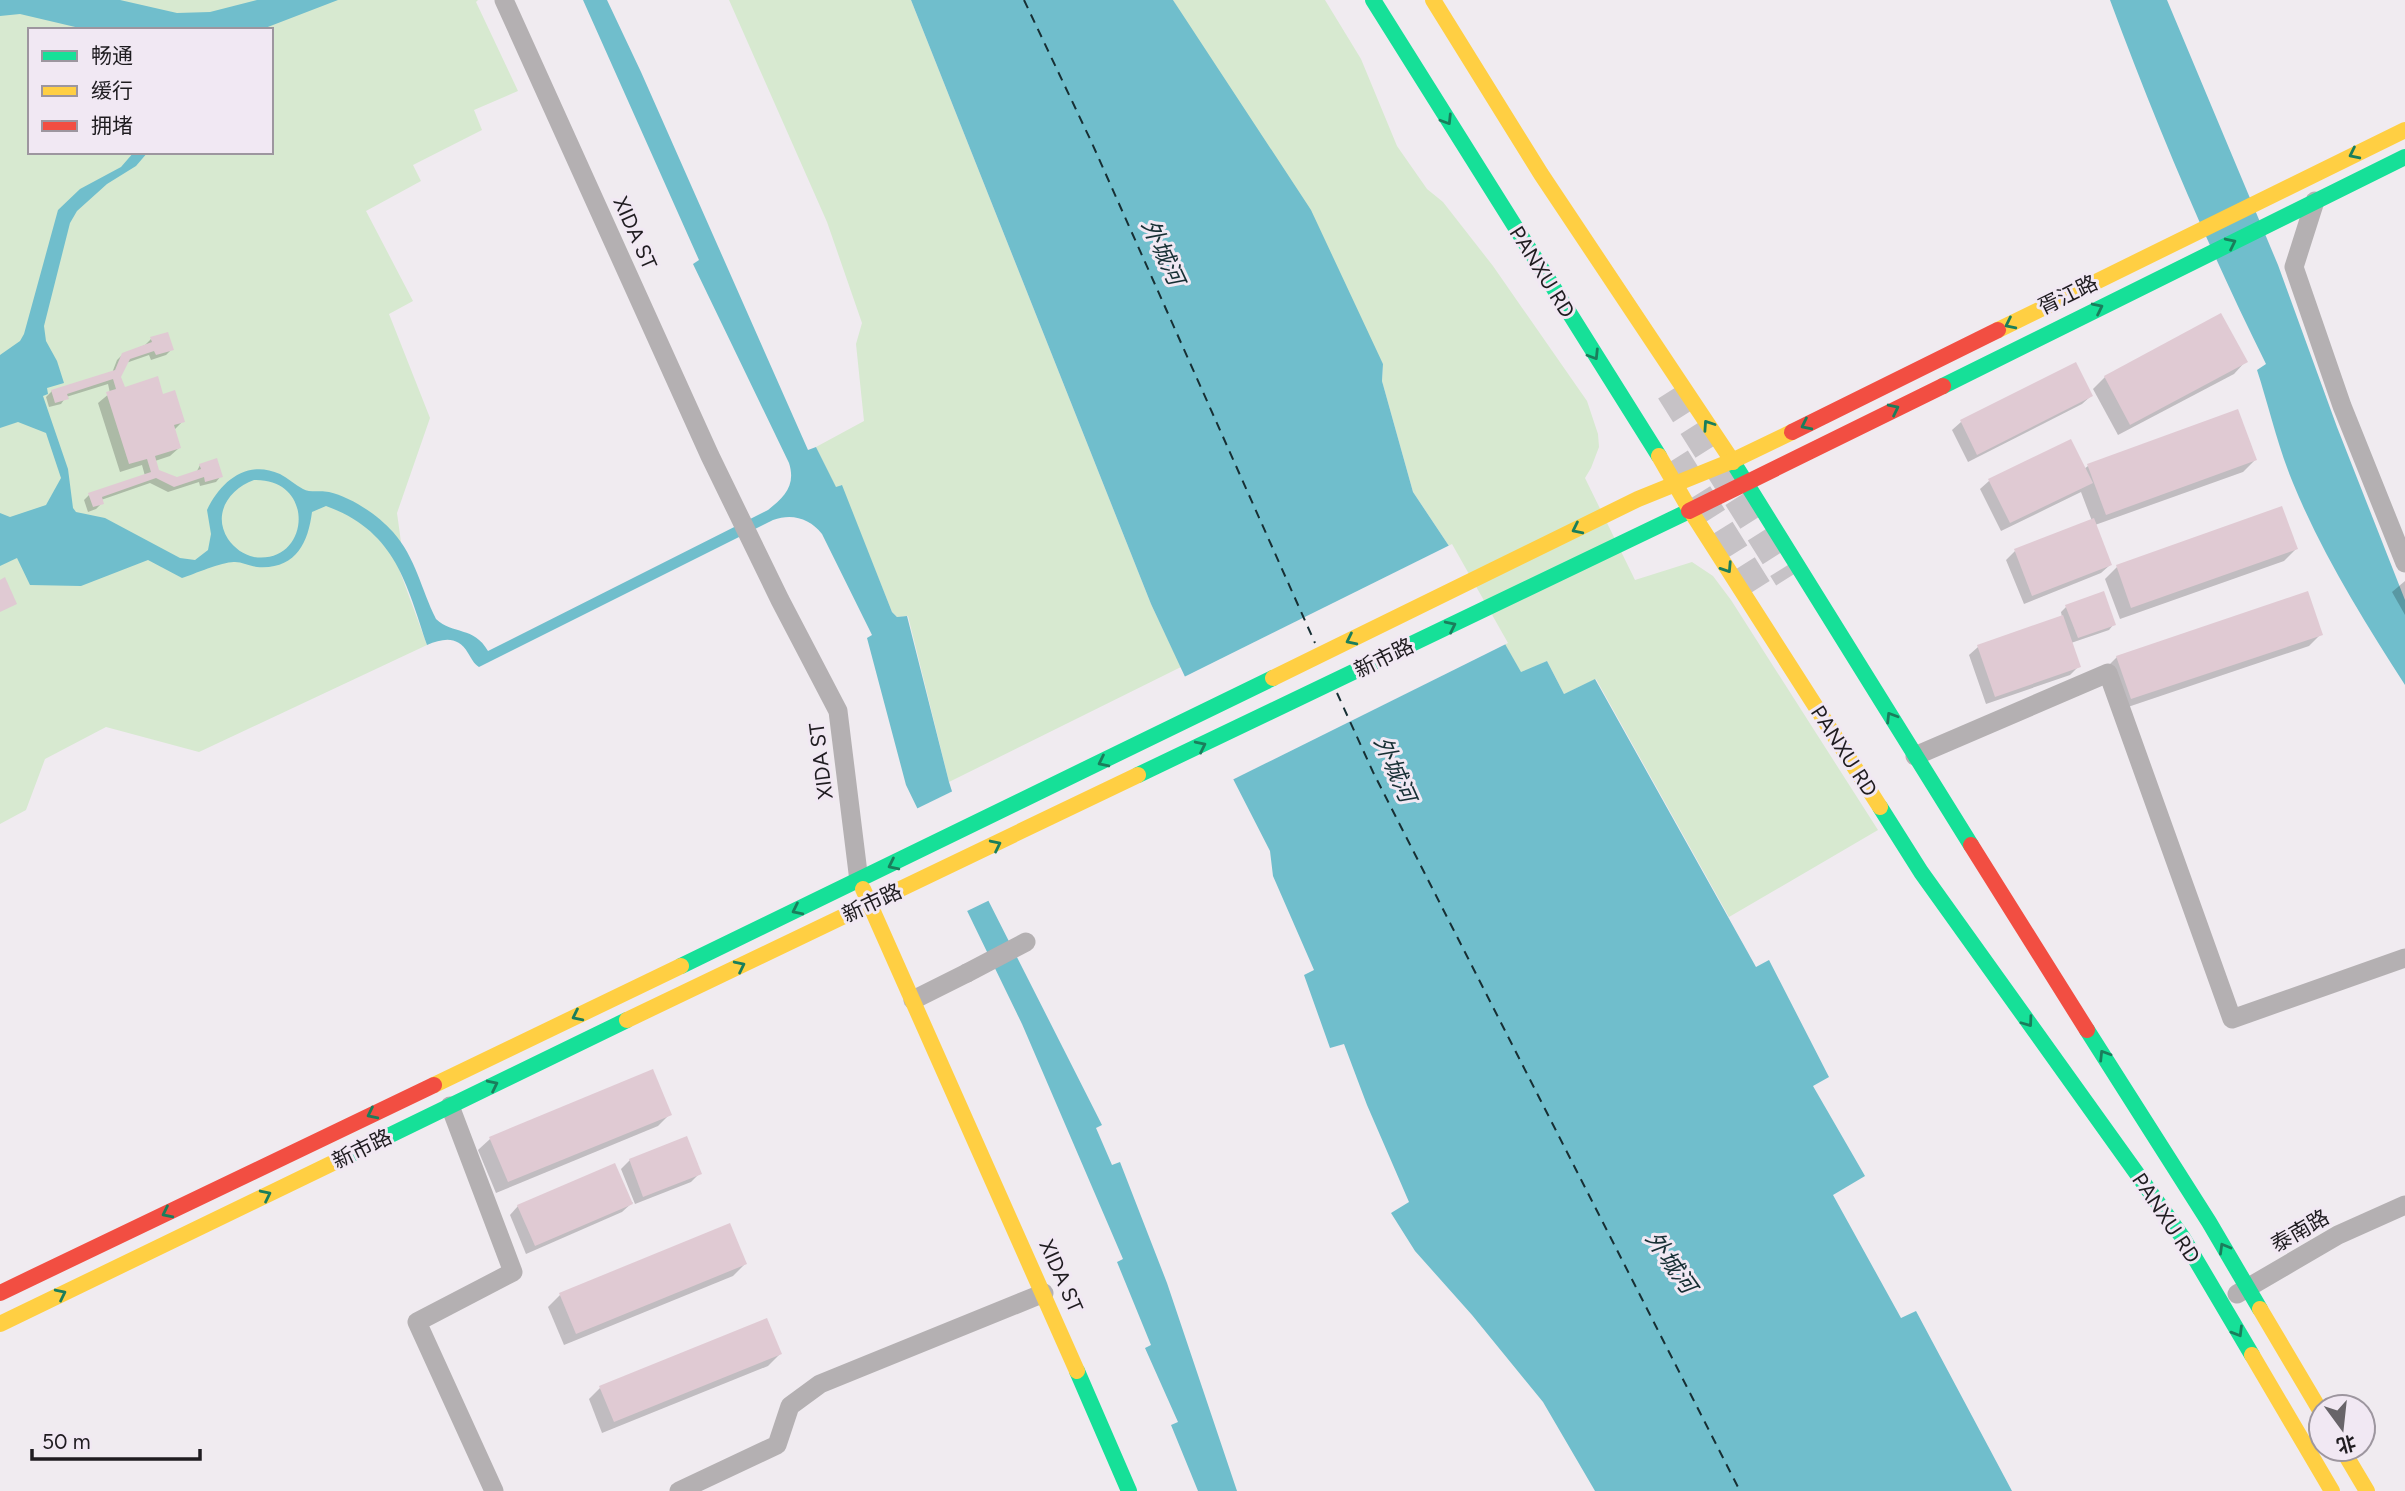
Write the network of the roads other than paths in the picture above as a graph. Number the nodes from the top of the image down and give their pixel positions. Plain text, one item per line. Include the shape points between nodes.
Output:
1 (504, 0) edge
2 (1432, 0) edge
3 (1373, 2) edge
4 (2405, 130) edge
5 (2405, 157) edge
6 (2315, 201) junction
7 (1667, 386) tunnel mouth
8 (1638, 396) dead end
9 (1732, 461) junction
10 (1745, 482) junction
11 (1677, 485) junction
12 (1690, 510) junction
13 (2405, 563) edge
14 (1788, 578) tunnel mouth
15 (1760, 592) tunnel mouth
16 (1915, 756) junction
17 (859, 881) junction
18 (870, 903) junction
19 (1026, 942) dead end
20 (2405, 958) edge
21 (2043, 960) junction
22 (2002, 985) junction
23 (913, 1000) junction
24 (450, 1106) junction
25 (2405, 1205) edge
26 (2248, 1288) junction
27 (0, 1293) edge
28 (1044, 1293) junction
29 (2220, 1302) junction
30 (0, 1324) edge
31 (2310, 1393) edge
32 (2351, 1463) edge
33 (494, 1491) edge
34 (679, 1491) edge
35 (1129, 1491) edge
36 (2332, 1491) edge
37 (2367, 1491) edge

1 - 17 street, XIDA ST via 741,521 838,711
2 - 7 main road via 1477,89
9 -> 2 main road, PANXU RD via 1541,174
3 - 8 main road via 1459,112
3 -> 11 main road, PANXU RD
4 -> 9 main road, 胥江路
5 - 6 main road, 胥江路
10 -> 6 main road, 胥江路
6 - 13 street via 2294,267 2342,406
9 - 10 main road, PANXU RD
9 - 11 main road, 新市路
10 - 12 main road, 新市路
16 -> 10 main road, PANXU RD
11 - 12 main road, PANXU RD
11 -> 17 main road, 新市路 via 1639,499
18 -> 12 main road, 新市路
12 -> 22 main road, PANXU RD via 1921,872
14 - 21 main road via 1948,833
15 - 22 main road
16 - 20 street via 2108,673 2232,1019
16 - 21 main road, PANXU RD
17 - 18 main road, XIDA ST
17 -> 27 main road, 新市路
18 - 23 main road, XIDA ST
24 -> 18 main road, 新市路
19 - 23 street, bridge
26 -> 21 main road, PANXU RD
22 -> 29 main road, PANXU RD via 2183,1238
23 - 28 main road, XIDA ST
30 -> 24 main road, 新市路
24 - 33 street via 513,1272 417,1321
25 - 26 street, 泰南路 via 2338,1235
26 - 29 street, 泰南路
26 - 31 main road, PANXU RD
28 - 34 street via 820,1384 790,1406 776,1445
28 - 35 main road, XIDA ST
29 -> 36 main road, PANXU RD
32 - 37 main road

